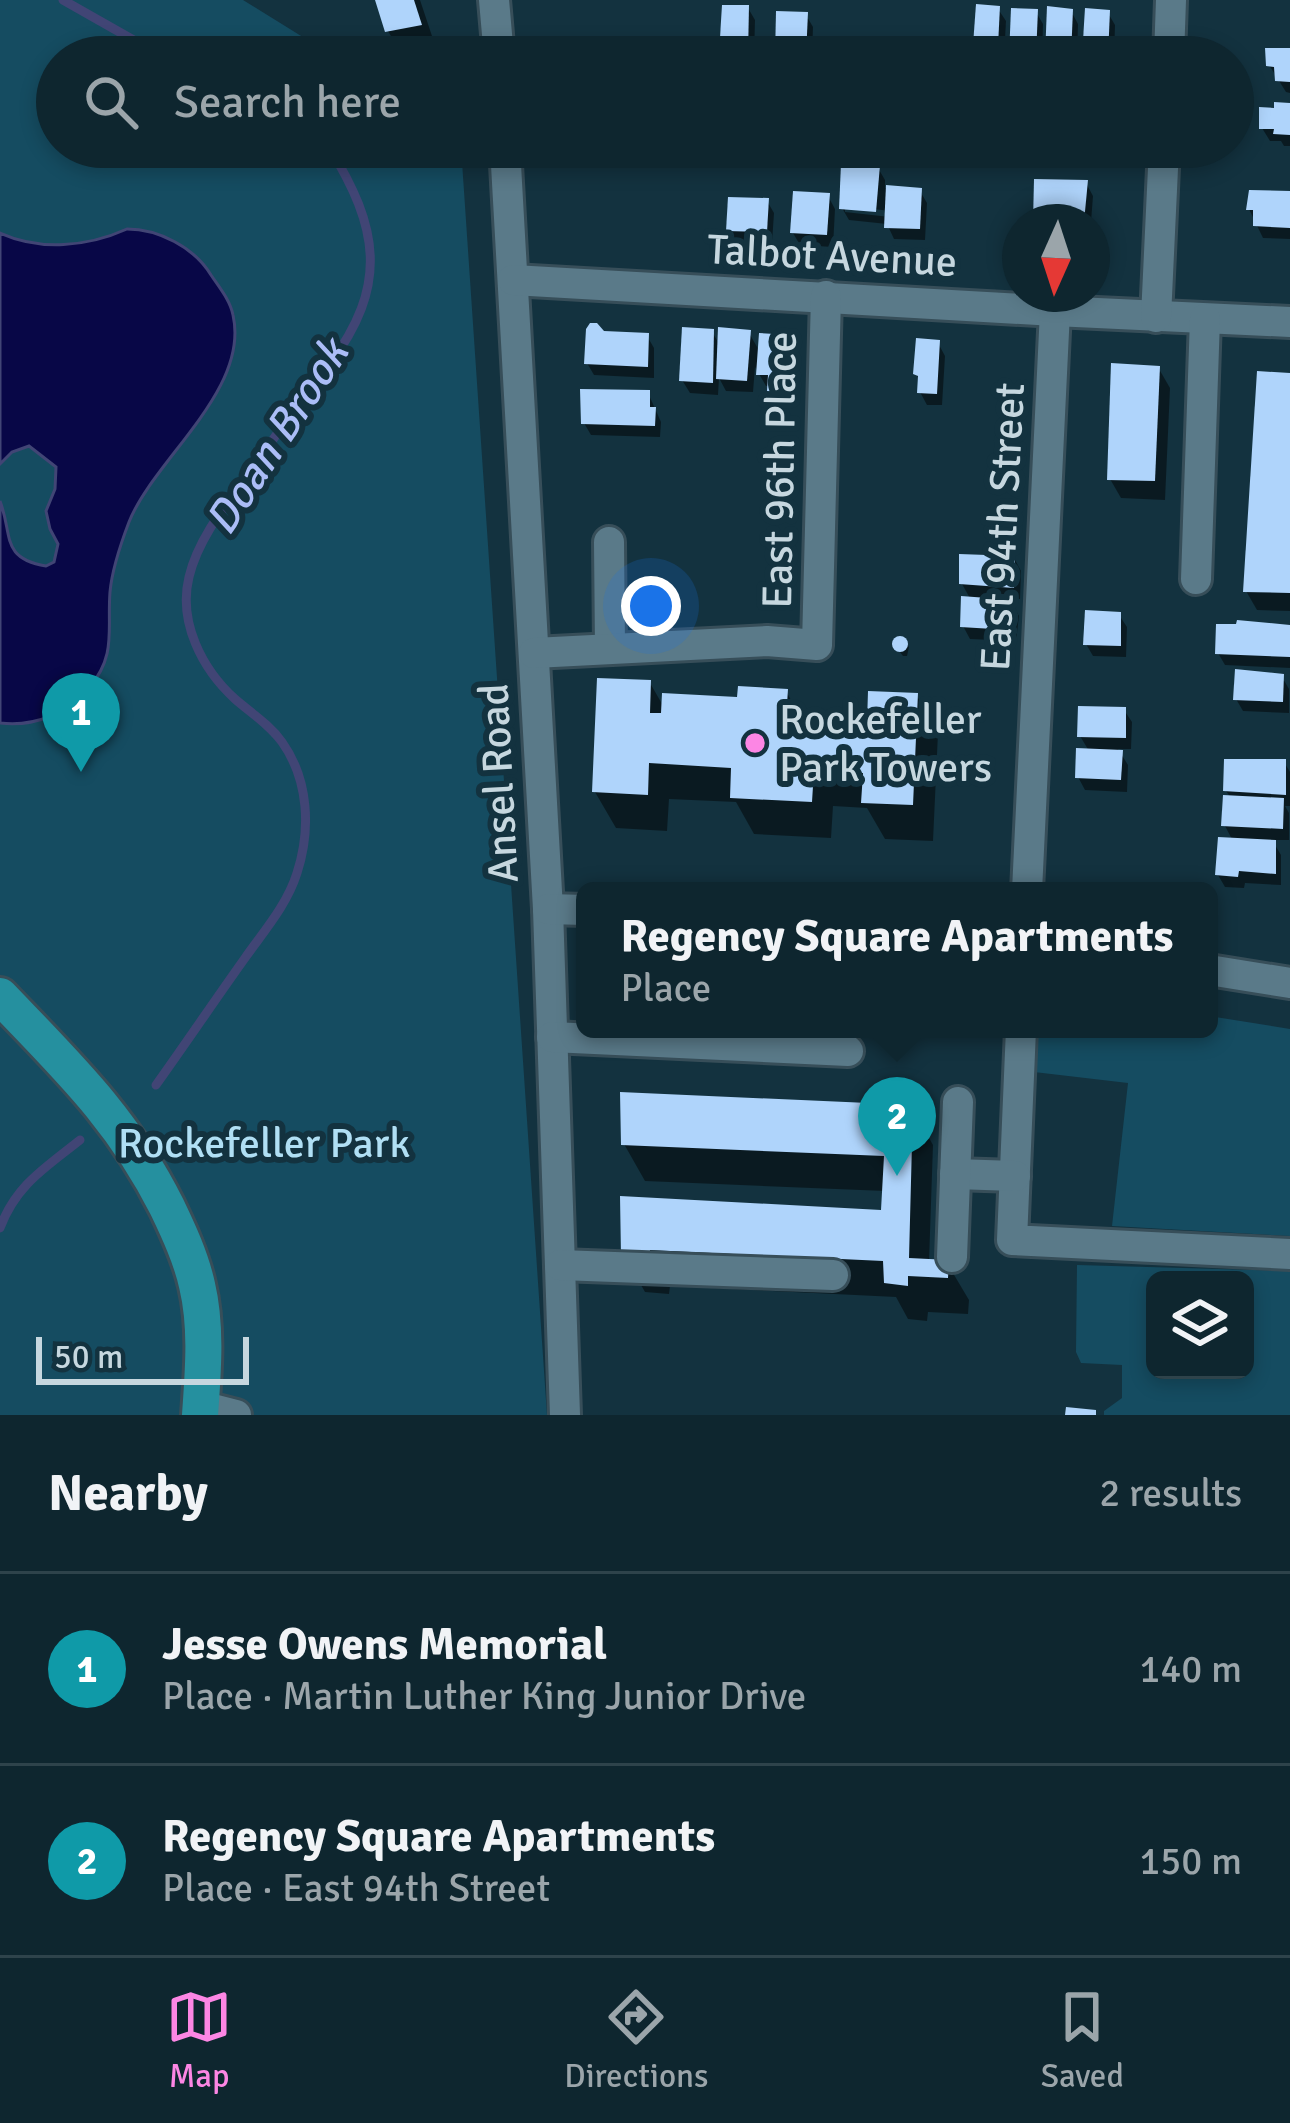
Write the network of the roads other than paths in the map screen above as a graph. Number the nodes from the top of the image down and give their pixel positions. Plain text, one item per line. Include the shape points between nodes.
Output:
1 (494, 0) edge
2 (1171, 0) edge
3 (497, 36) edge
4 (1169, 36) edge
5 (506, 168) edge
6 (1163, 168) edge
7 (514, 280) junction
8 (826, 296) junction
9 (1002, 308) edge
10 (1055, 312) edge
11 (1075, 312) edge
12 (1156, 316) junction
13 (1204, 319) junction
14 (1290, 322) edge
15 (609, 542) dead end
16 (1196, 579) dead end
17 (610, 648) junction
18 (534, 652) junction
19 (1027, 882) edge
20 (548, 908) junction
21 (576, 910) edge
22 (1218, 971) edge
23 (1290, 983) edge
24 (0, 997) edge
25 (553, 1037) junction
26 (1021, 1038) edge
27 (848, 1051) dead end
28 (958, 1102) dead end
29 (956, 1174) junction
30 (1015, 1177) junction
31 (1290, 1254) edge
32 (952, 1257) dead end
33 (560, 1265) junction
34 (833, 1275) dead end
35 (212, 1412) edge
36 (566, 1415) edge

1 - 3 street
2 - 4 street
5 - 7 street, Ansel Road
6 - 12 street
7 - 8 street, Talbot Avenue
7 - 18 street, Ansel Road
8 - 9 street, Talbot Avenue
8 - 17 street, East 96th Place via 817,645
10 - 19 street, East 94th Street
11 - 12 street, Talbot Avenue
12 - 13 street, Talbot Avenue
13 - 14 street, Talbot Avenue
13 - 16 street
15 - 17 street
17 - 18 street
18 - 20 street, Ansel Road
20 - 21 street
20 - 25 street, Ansel Road
22 - 23 street
24 - 35 main road via 128,1138 178,1230 199,1289
25 - 27 street
25 - 33 street, Ansel Road
26 - 30 street
28 - 29 street
29 - 30 street
29 - 32 street
30 - 31 street via 1012,1240
33 - 34 street
33 - 36 street, Ansel Road

